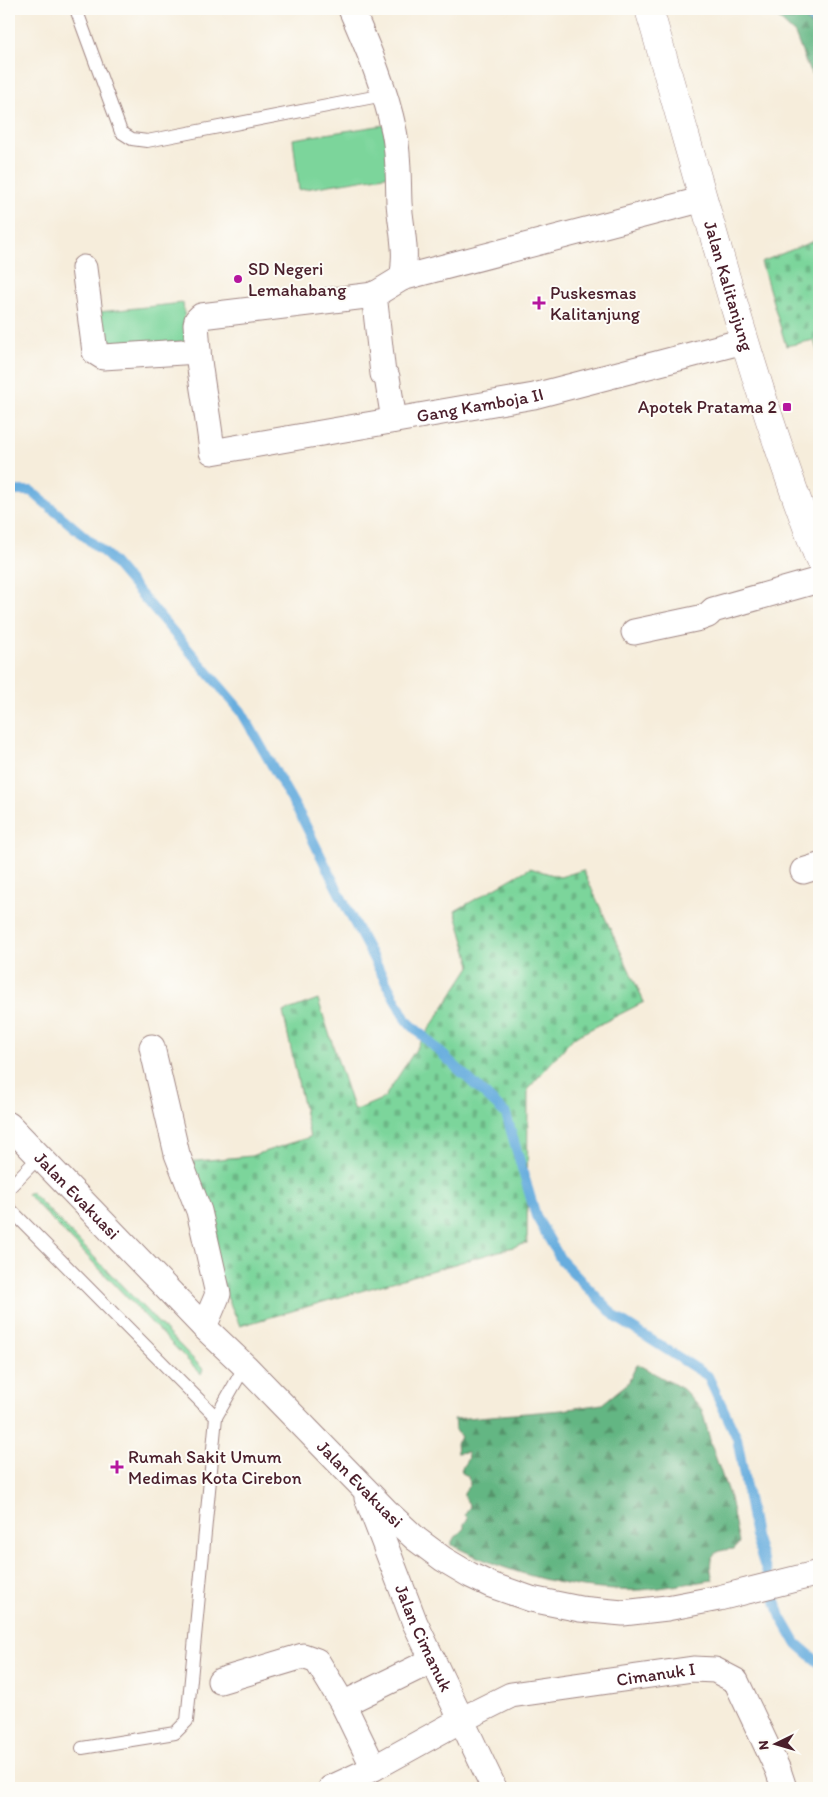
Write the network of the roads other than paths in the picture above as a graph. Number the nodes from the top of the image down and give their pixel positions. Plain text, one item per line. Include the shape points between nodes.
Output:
1 (76, 9) edge
2 (351, 9) edge
3 (649, 9) edge
4 (384, 96) junction
5 (704, 199) junction
6 (84, 268) dead end
7 (402, 278) junction
8 (374, 294) junction
9 (744, 341) junction
10 (198, 350) junction
11 (394, 420) junction
12 (819, 559) edge
13 (819, 580) edge
14 (634, 632) dead end
15 (152, 1047) dead end
16 (9, 1125) edge
17 (39, 1157) junction
18 (9, 1188) edge
19 (9, 1208) edge
20 (204, 1327) junction
21 (245, 1366) junction
22 (216, 1417) junction
23 (362, 1485) junction
24 (812, 1575) edge
25 (433, 1660) junction
26 (220, 1681) dead end
27 (343, 1704) junction
28 (461, 1720) junction
29 (82, 1748) dead end
30 (374, 1768) junction
31 (331, 1788) edge
32 (494, 1788) edge
33 (784, 1788) edge

1 - 4 lane via 121,132 132,139 148,141
2 - 4 street
3 - 5 main road, Jalan Kalitanjung
4 - 7 street via 394,131 399,168 399,202 406,261
5 - 7 street
5 - 9 main road, Jalan Kalitanjung
6 - 10 street via 95,352 99,356
7 - 8 street
8 - 10 street via 201,316 196,320
8 - 11 street via 383,374 387,377
9 - 11 street, Gang Kamboja II via 534,396
9 - 12 main road, Jalan Kalitanjung
10 - 11 street, Gang Kamboja II via 212,452
13 - 14 street via 712,610 700,618
15 - 20 street via 177,1154 199,1211 218,1294
16 - 17 street, Jalan Evakuasi
17 - 18 lane
17 - 20 street, Jalan Evakuasi
19 - 22 lane
20 - 21 street, Jalan Evakuasi
21 - 22 lane
21 - 23 street, Jalan Evakuasi
22 - 29 lane via 187,1721 175,1733
23 - 24 street, Jalan Evakuasi via 416,1539 442,1559 491,1585 531,1599 580,1609 624,1613 667,1608
23 - 25 street, Jalan Cimanuk via 415,1623
25 - 27 street
25 - 28 street, Jalan Cimanuk
26 - 27 street via 303,1656 317,1661
27 - 30 street
28 - 30 street, Cimanuk I
28 - 32 street, Jalan Cimanuk
28 - 33 street, Cimanuk I via 511,1695 693,1669 714,1670 736,1681
30 - 31 street, Cimanuk I

